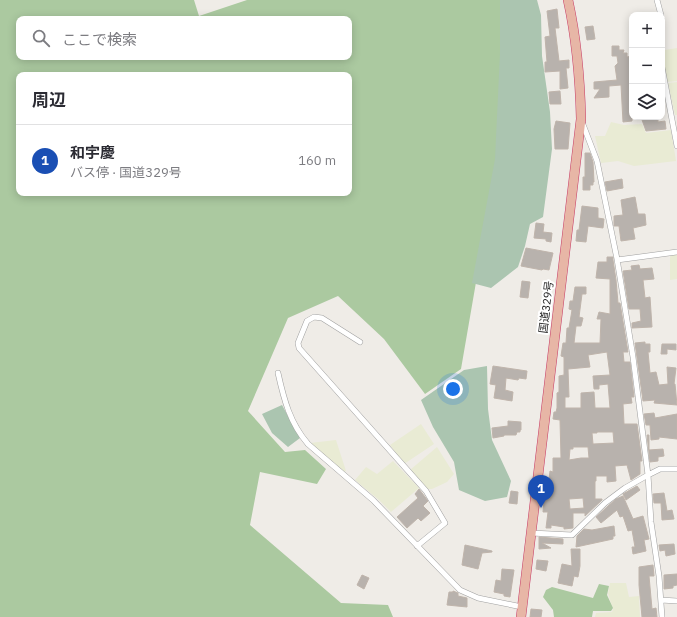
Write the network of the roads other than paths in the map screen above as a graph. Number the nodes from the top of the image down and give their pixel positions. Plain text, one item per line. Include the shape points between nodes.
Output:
1 (568, 0) edge
2 (657, 0) edge
3 (660, 12) edge
4 (664, 84) edge
5 (581, 119) junction
6 (675, 121) edge
7 (677, 146) edge
8 (677, 252) edge
9 (617, 258) junction
10 (360, 342) dead end
11 (278, 374) dead end
12 (677, 469) edge
13 (648, 475) junction
14 (531, 533) junction
15 (417, 546) junction
16 (661, 600) junction
17 (677, 601) edge
18 (522, 612) edge
19 (662, 617) edge

1 - 5 highway, 国道329号 via 578,51
2 - 3 street
4 - 6 street
5 - 9 street via 597,162
5 - 14 highway, 国道329号
6 - 7 street
8 - 9 street
9 - 13 street
10 - 15 street via 322,318 314,317 307,321 298,343 299,348 333,388 426,491 445,523
11 - 15 street via 285,405 301,436 373,500
12 - 13 street via 660,469
13 - 14 street via 605,503 572,536
13 - 16 street
14 - 18 highway, 国道329号
15 - 18 street via 460,590
16 - 17 street
16 - 19 street

